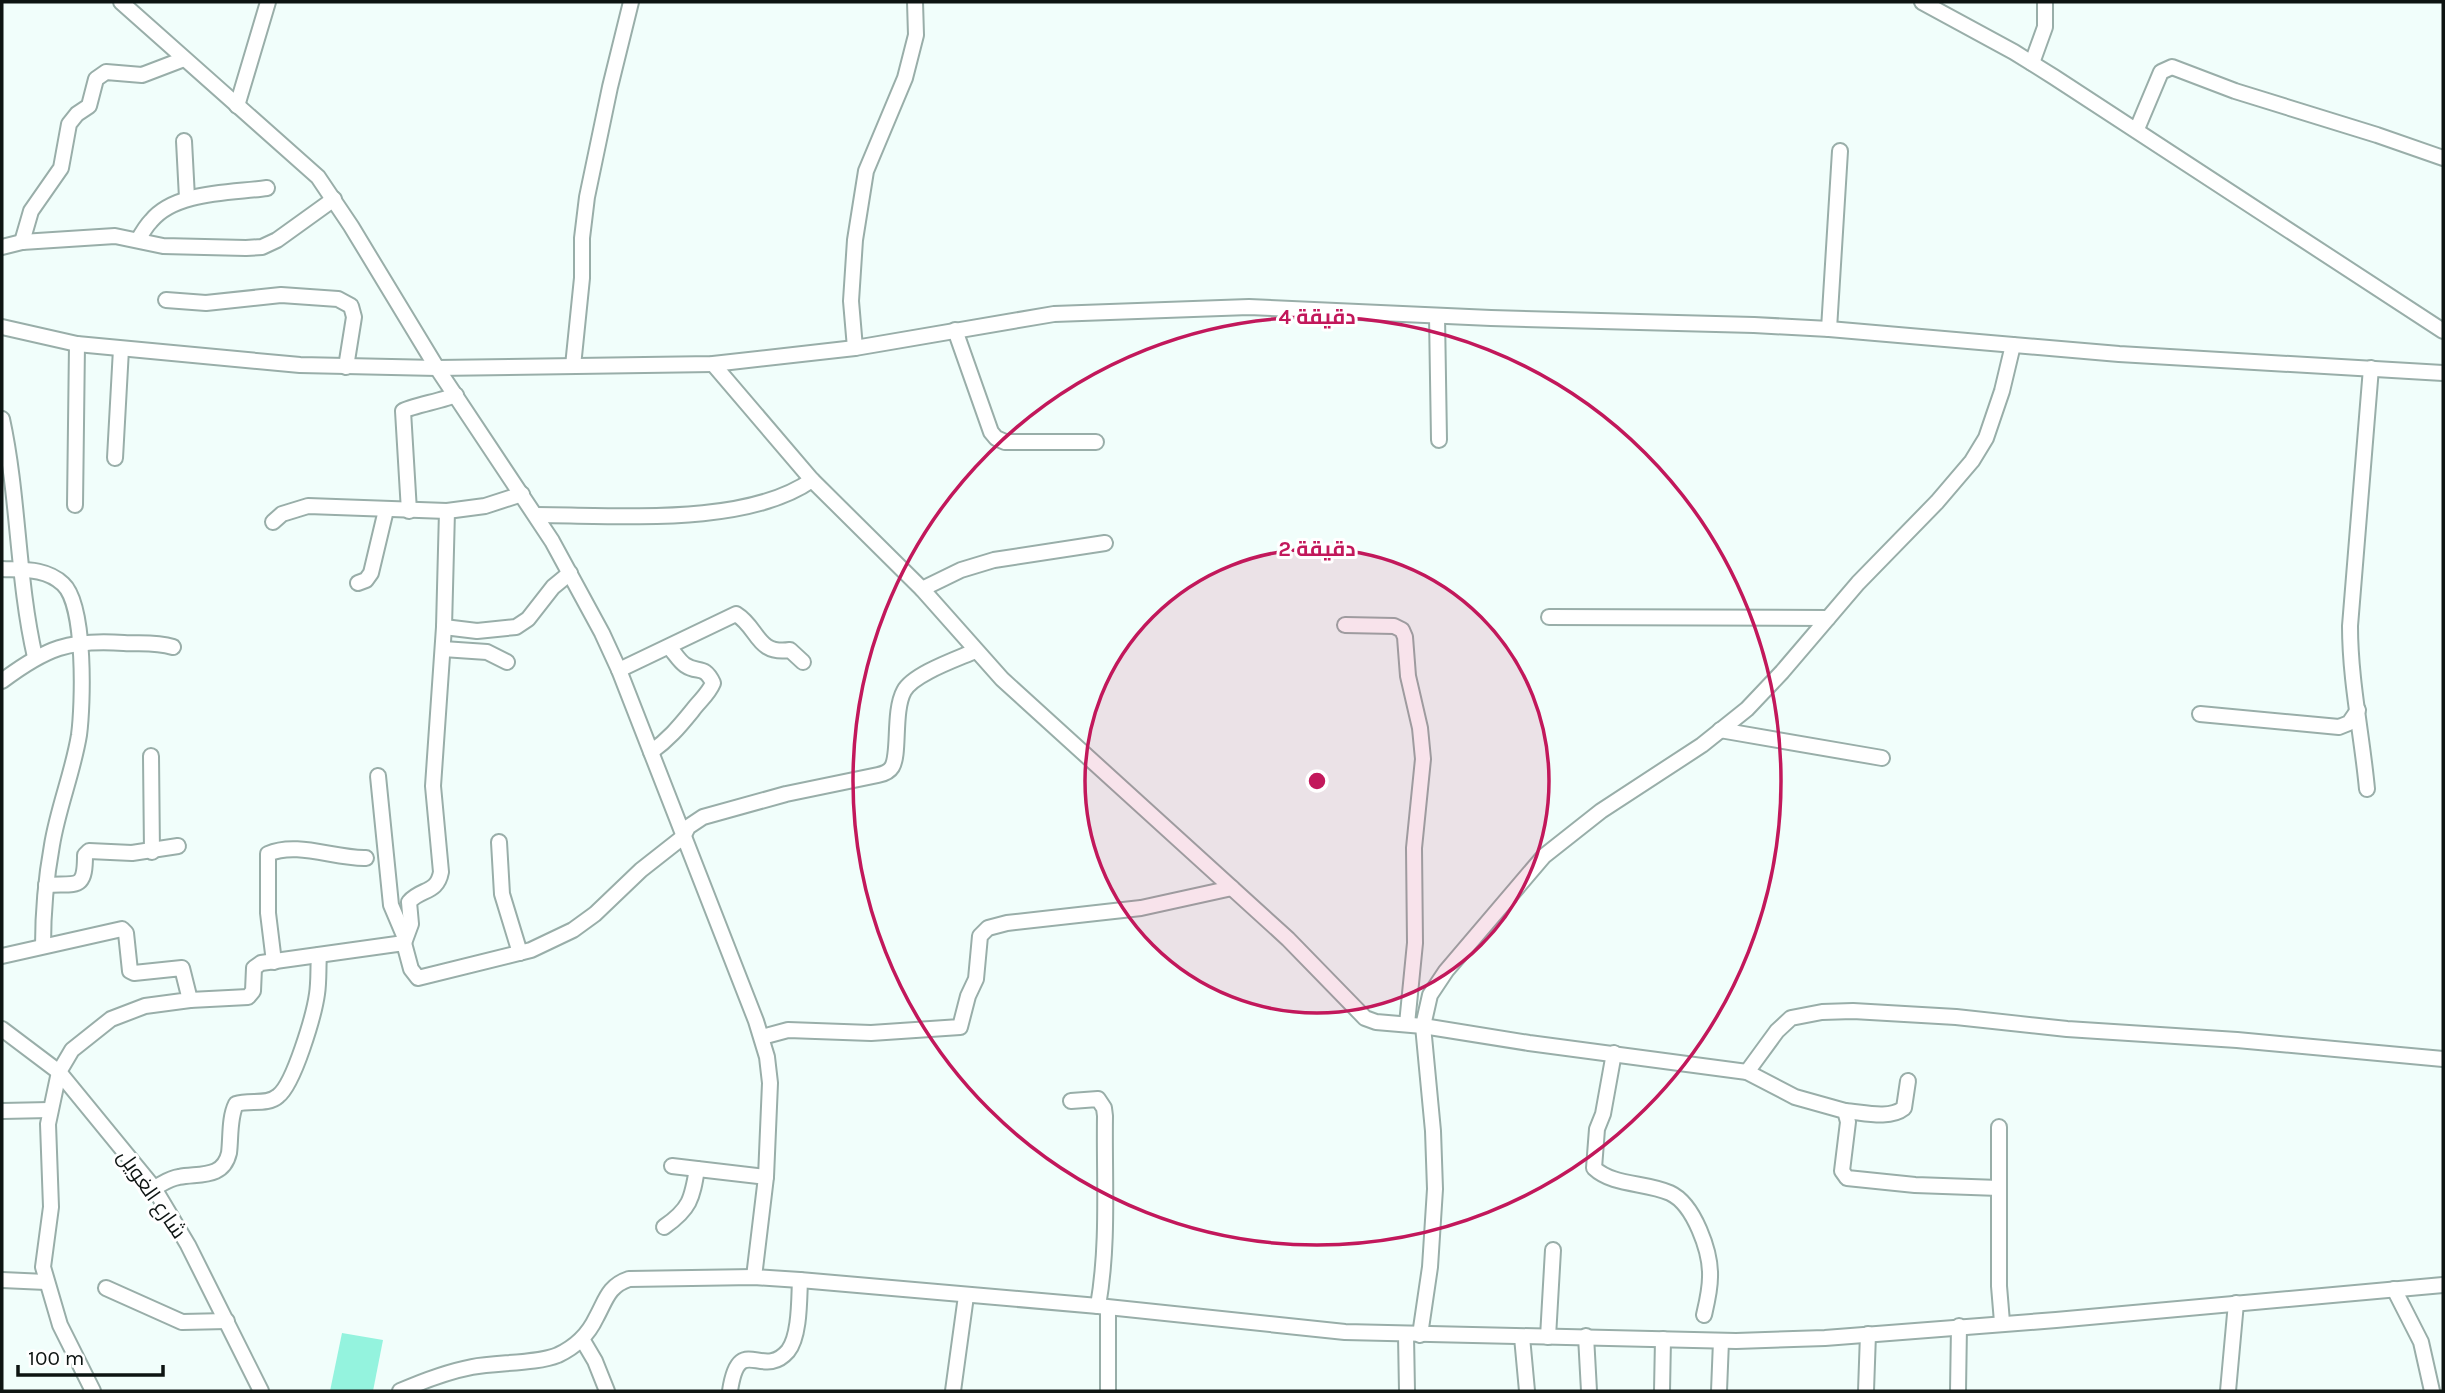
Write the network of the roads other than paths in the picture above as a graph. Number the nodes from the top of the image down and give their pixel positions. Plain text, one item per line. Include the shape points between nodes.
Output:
1 (121, 2) edge
2 (268, 2) edge
3 (631, 2) edge
4 (915, 2) edge
5 (1922, 2) edge
6 (2045, 2) edge
7 (184, 59) junction
8 (2032, 63) junction
9 (237, 106) junction
10 (2137, 129) junction
11 (184, 141) dead end
12 (1840, 151) dead end
13 (2443, 158) edge
14 (267, 188) dead end
15 (187, 198) junction
16 (334, 199) junction
17 (138, 240) junction
18 (22, 242) junction
19 (2, 247) edge
20 (166, 300) dead end
21 (1437, 316) junction
22 (2, 327) edge
23 (1829, 329) junction
24 (955, 330) junction
25 (2443, 331) edge
26 (77, 344) junction
27 (2013, 345) junction
28 (855, 348) junction
29 (121, 349) junction
30 (713, 364) junction
31 (573, 366) junction
32 (346, 367) junction
33 (438, 368) junction
34 (2371, 368) junction
35 (2443, 373) edge
36 (456, 395) junction
37 (2, 419) edge
38 (1439, 440) dead end
39 (1096, 442) dead end
40 (115, 458) dead end
41 (812, 480) junction
42 (522, 494) junction
43 (75, 505) dead end
44 (386, 510) junction
45 (409, 511) junction
46 (447, 511) junction
47 (536, 515) junction
48 (274, 522) dead end
49 (1105, 543) dead end
50 (2, 569) edge
51 (21, 569) junction
52 (570, 573) junction
53 (358, 583) dead end
54 (922, 589) junction
55 (1549, 617) dead end
56 (1828, 618) junction
57 (1345, 625) dead end
58 (444, 627) junction
59 (81, 642) junction
60 (173, 647) dead end
61 (669, 647) junction
62 (443, 649) junction
63 (975, 651) junction
64 (35, 657) junction
65 (507, 662) dead end
66 (803, 662) dead end
67 (619, 670) junction
68 (2, 681) edge
69 (2358, 710) junction
70 (2200, 714) dead end
71 (1720, 730) junction
72 (651, 752) junction
73 (151, 756) dead end
74 (1882, 758) dead end
75 (378, 776) dead end
76 (2367, 789) dead end
77 (684, 837) junction
78 (499, 842) dead end
79 (178, 846) dead end
80 (152, 852) junction
81 (366, 858) dead end
82 (46, 885) junction
83 (1232, 888) junction
84 (404, 941) junction
85 (43, 946) junction
86 (520, 953) junction
87 (319, 955) junction
88 (2, 956) edge
89 (274, 962) junction
90 (190, 1000) junction
91 (1407, 1024) junction
92 (1423, 1026) junction
93 (2, 1029) edge
94 (761, 1037) junction
95 (1614, 1053) junction
96 (2443, 1059) edge
97 (59, 1072) junction
98 (1747, 1072) junction
99 (1908, 1081) dead end
100 (1071, 1101) dead end
101 (50, 1110) junction
102 (2, 1111) edge
103 (1845, 1111) junction
104 (1999, 1127) dead end
105 (673, 1167) dead end
106 (697, 1169) junction
107 (766, 1177) junction
108 (154, 1188) junction
109 (1999, 1188) junction
110 (664, 1227) dead end
111 (1553, 1250) dead end
112 (754, 1277) junction
113 (2, 1280) edge
114 (800, 1280) junction
115 (46, 1282) junction
116 (2443, 1285) edge
117 (106, 1288) dead end
118 (2394, 1289) junction
119 (966, 1296) junction
120 (2235, 1303) junction
121 (1103, 1307) junction
122 (1704, 1315) dead end
123 (227, 1321) junction
124 (2002, 1322) junction
125 (1959, 1326) junction
126 (1868, 1334) junction
127 (1413, 1335) junction
128 (1587, 1336) junction
129 (1522, 1337) junction
130 (1548, 1337) junction
131 (582, 1339) junction
132 (1663, 1339) junction
133 (1721, 1341) junction
134 (93, 1391) edge
135 (261, 1391) edge
136 (400, 1391) edge
137 (607, 1391) edge
138 (730, 1391) edge
139 (953, 1391) edge
140 (1108, 1391) edge
141 (1407, 1391) edge
142 (1527, 1391) edge
143 (1589, 1391) edge
144 (1662, 1391) edge
145 (1719, 1391) edge
146 (1866, 1391) edge
147 (1958, 1391) edge
148 (2228, 1391) edge
149 (2432, 1391) edge

1 - 7 street
2 - 9 street
3 - 31 street via 587,197
4 - 28 street via 916,35 905,78 866,170 851,301
5 - 8 street
6 - 8 street via 2045,27
7 - 9 street
7 - 18 street via 142,75 106,72 96,79 89,106 69,124 61,168 31,211
8 - 10 street
9 - 16 street via 291,151
10 - 13 street via 2161,72 2172,67
10 - 25 street
11 - 15 street
12 - 23 street
14 - 15 street
15 - 17 street via 151,219
16 - 17 street via 262,247 163,246
16 - 33 street
17 - 18 street via 101,236
18 - 19 street
20 - 32 street via 206,303 281,295 338,299 354,310
21 - 23 street
21 - 24 street via 1199,307 1054,314
21 - 38 street
22 - 26 street
23 - 27 street
24 - 28 street
24 - 39 street via 996,438 1005,442
26 - 29 street
26 - 43 street
27 - 34 street
27 - 56 street via 1992,424 1972,461
28 - 30 street
29 - 32 street
29 - 40 street
30 - 31 street
30 - 41 street
31 - 33 street
32 - 33 street
33 - 36 street
34 - 35 street
34 - 69 street via 2350,626
36 - 42 street
36 - 45 street via 403,411
37 - 51 street
41 - 47 street via 797,491 712,514
41 - 54 street
42 - 46 street via 485,506
42 - 47 street
44 - 45 street
44 - 48 street via 308,506 282,514
44 - 53 street via 371,573
45 - 46 street
46 - 58 street
47 - 52 street
49 - 54 street via 994,560
50 - 51 street
51 - 59 street via 44,573 65,585
51 - 64 street
52 - 58 street via 516,627 477,631
52 - 67 street
54 - 63 street
55 - 56 street
56 - 71 street via 1764,692
57 - 91 street via 1394,626 1404,633 1422,743 1414,861 1415,943
58 - 62 street
59 - 60 street
59 - 64 street
59 - 82 street via 79,738 58,812
61 - 66 street via 737,614 766,648 790,650
61 - 67 street
61 - 72 street via 686,666 701,668 713,683 676,732
62 - 65 street via 487,652
62 - 84 street via 433,786 441,872 435,887 409,902 411,924
63 - 77 street via 912,682 904,691 889,771 703,817 688,827
63 - 83 street
64 - 68 street
67 - 72 street
69 - 70 street via 2349,723 2339,727
69 - 76 street
71 - 74 street
71 - 92 street via 1544,856 1446,971 1430,995
72 - 77 street
73 - 80 street
75 - 84 street via 391,905
77 - 86 street via 586,922
77 - 94 street
78 - 86 street via 502,894
79 - 80 street
80 - 82 street via 89,851 83,880
81 - 89 street via 288,850 268,854
82 - 85 street
83 - 91 street via 1365,1018
83 - 94 street via 1140,908 988,928 980,936 976,979 960,1027 871,1033 788,1030
84 - 86 street via 418,978
84 - 87 street
85 - 88 street
85 - 90 street via 124,929 130,971 182,968
87 - 89 street
87 - 108 street via 314,1011 295,1068 279,1096 236,1104 228,1156 219,1170 176,1177
89 - 90 street via 256,965 248,997
90 - 97 street via 145,1006 110,1019 72,1050
91 - 92 street
92 - 95 street
92 - 127 street via 1435,1189 1430,1267
93 - 97 street, شارع الغويل
94 - 107 street via 770,1083
95 - 98 street
95 - 122 street via 1597,1129 1594,1168 1602,1176 1669,1192 1684,1205 1709,1258 1711,1277
96 - 98 street via 1843,1011 1791,1018
97 - 101 street
97 - 108 street, شارع الغويل
98 - 103 street via 1795,1097
99 - 103 street via 1904,1108 1899,1112
100 - 121 street via 1098,1099 1104,1108 1107,1238
101 - 102 street
101 - 115 street
103 - 109 street via 1844,1177
104 - 109 street
105 - 106 street
106 - 107 street
106 - 110 street via 688,1205
107 - 112 street
108 - 123 street, شارع الغويل
109 - 124 street
111 - 130 street
112 - 114 street
112 - 131 street via 620,1282 608,1292
113 - 115 street
114 - 119 street
114 - 138 street via 793,1343 777,1360 739,1362
115 - 134 street via 60,1325
116 - 118 street
117 - 123 street via 181,1322
118 - 120 street
118 - 149 street via 2421,1342
119 - 121 street
119 - 139 street
120 - 124 street
120 - 148 street
121 - 127 street
121 - 140 street
123 - 135 street, شارع الغويل
124 - 125 street
125 - 126 street
125 - 147 street
126 - 133 street
126 - 146 street
127 - 129 street
127 - 141 street
128 - 130 street
128 - 132 street
128 - 143 street
129 - 130 street
129 - 142 street
131 - 136 street via 555,1356 473,1366
131 - 137 street
132 - 133 street
132 - 144 street
133 - 145 street

